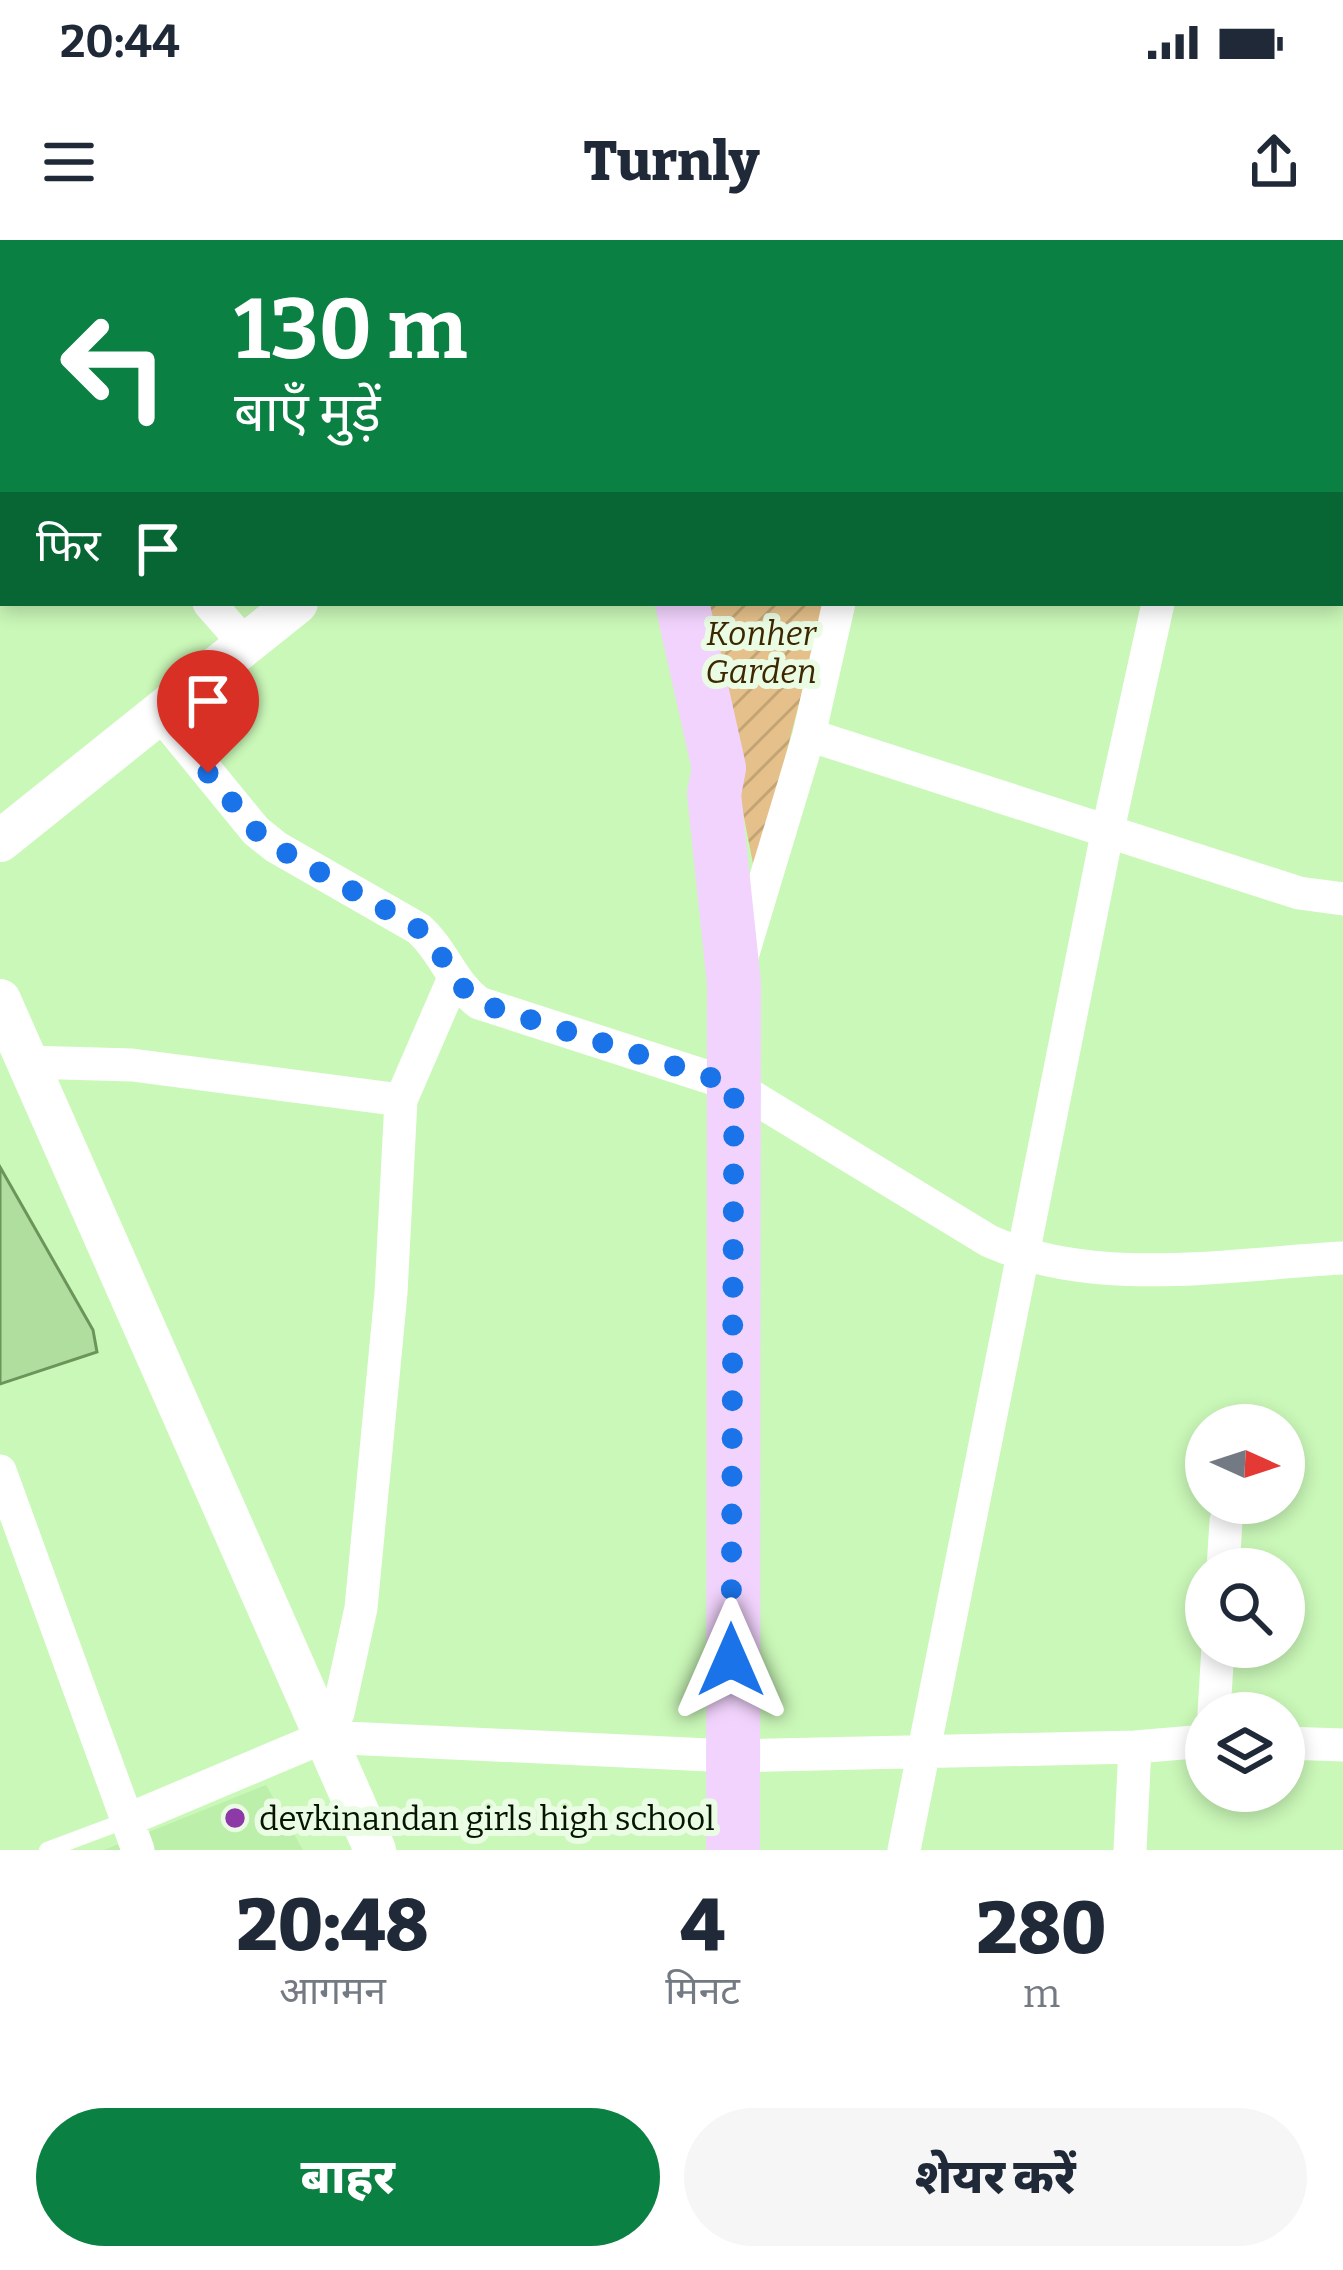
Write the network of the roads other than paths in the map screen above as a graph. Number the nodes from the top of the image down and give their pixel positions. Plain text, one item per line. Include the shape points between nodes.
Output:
1 (212, 606) edge
2 (293, 606) edge
3 (660, 606) edge
4 (683, 606) edge
5 (838, 606) edge
6 (1156, 606) edge
7 (246, 645) junction
8 (161, 715) junction
9 (809, 735) junction
10 (714, 794) junction
11 (1107, 834) junction
12 (0, 841) edge
13 (1343, 899) edge
14 (453, 980) junction
15 (734, 984) junction
16 (0, 1000) edge
17 (27, 1062) junction
18 (734, 1085) junction
19 (401, 1100) junction
20 (1023, 1256) junction
21 (1343, 1258) edge
22 (0, 1471) edge
23 (325, 1737) junction
24 (1185, 1743) edge
25 (1305, 1744) edge
26 (1343, 1745) edge
27 (1135, 1747) junction
28 (922, 1751) junction
29 (730, 1756) junction
30 (132, 1835) edge
31 (47, 1850) edge
32 (375, 1850) edge
33 (733, 1850) edge
34 (904, 1850) edge
35 (1130, 1850) edge

1 - 7 street
2 - 7 street
3 - 10 main road via 704,781
4 - 10 main road via 719,768
5 - 9 street
6 - 11 street
7 - 8 street
8 - 12 street
8 - 14 street via 256,831 419,929
9 - 11 street
9 - 15 street
10 - 15 main road
11 - 13 street
11 - 20 street
14 - 18 street via 497,1011
14 - 19 street
15 - 18 main road
16 - 17 street
17 - 19 street via 132,1065
17 - 23 street
18 - 20 street
18 - 29 main road
19 - 23 street via 392,1293 361,1608 338,1713
20 - 21 street via 1138,1269
20 - 28 street
22 - 30 street
23 - 29 street
23 - 30 street
23 - 32 street
24 - 27 street
25 - 26 street
27 - 28 street
27 - 35 street
28 - 29 street
28 - 34 street
29 - 33 main road
30 - 31 lane

